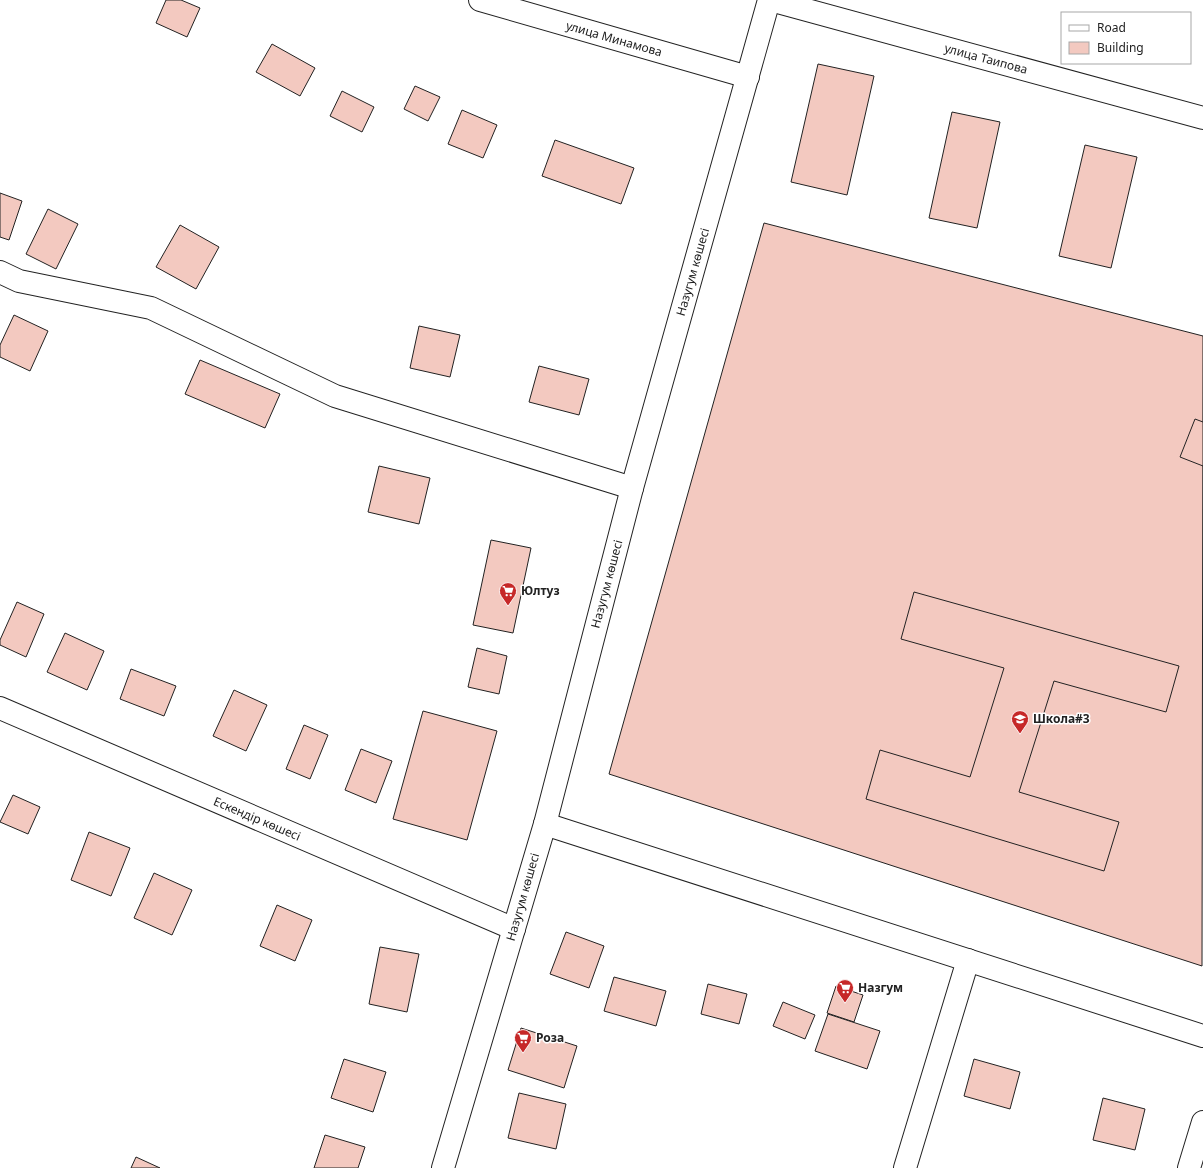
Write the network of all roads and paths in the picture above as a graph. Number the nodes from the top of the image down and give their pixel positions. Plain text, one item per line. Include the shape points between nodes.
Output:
1 (480, 0) edge
2 (770, 0) edge
3 (748, 77) junction
4 (1203, 118) edge
5 (0, 272) edge
6 (632, 488) junction
7 (0, 708) edge
8 (545, 824) junction
9 (514, 929) junction
10 (968, 960) junction
11 (1203, 1036) edge
12 (1203, 1122) edge
13 (443, 1168) edge
14 (905, 1168) edge
15 (1188, 1168) edge

1 - 3 street, улица Минамова
2 - 3 street, Назугум көшесі
2 - 4 street, улица Таипова
3 - 6 street, Назугум көшесі
5 - 6 street via 19,280 151,308 335,396
6 - 8 street, Назугум көшесі
7 - 9 street, Ескендір көшесі
8 - 9 street, Назугум көшесі
8 - 10 street
9 - 13 street, Назугум көшесі
10 - 11 street
10 - 14 street
12 - 15 street

